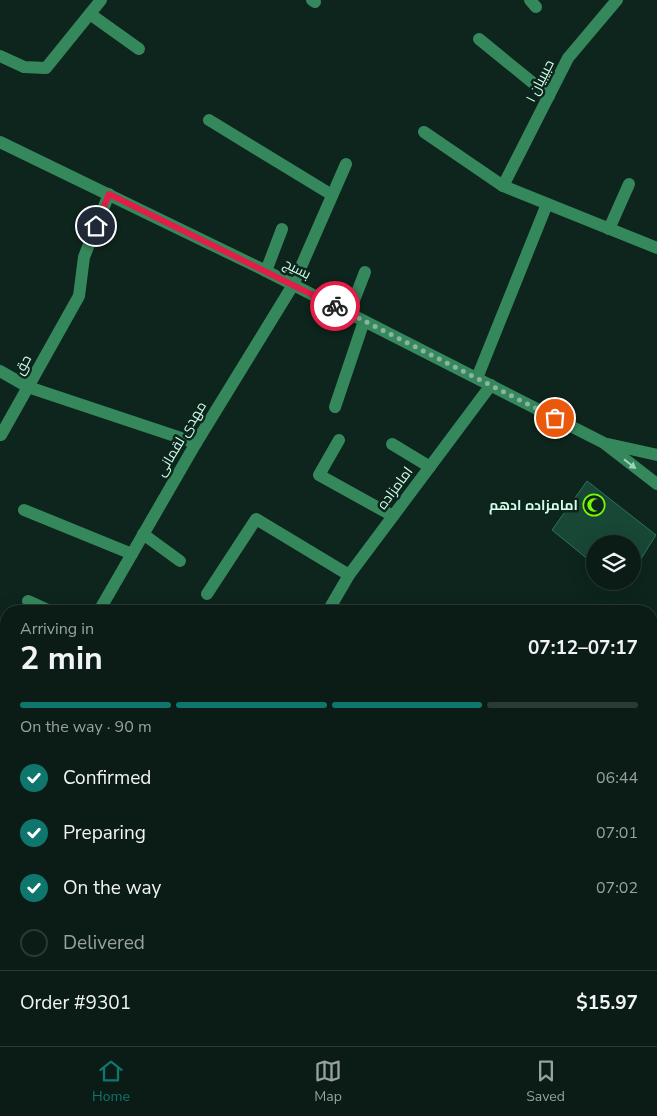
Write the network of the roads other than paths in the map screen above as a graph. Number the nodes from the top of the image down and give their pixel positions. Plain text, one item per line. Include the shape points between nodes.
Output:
1 (101, 0) edge
2 (617, 0) edge
3 (90, 14) junction
4 (479, 38) dead end
5 (140, 49) dead end
6 (0, 56) edge
7 (549, 96) junction
8 (210, 120) dead end
9 (424, 132) dead end
10 (0, 142) edge
11 (346, 164) dead end
12 (630, 184) dead end
13 (503, 186) junction
14 (109, 194) junction
15 (332, 195) junction
16 (547, 204) junction
17 (282, 229) dead end
18 (610, 229) junction
19 (657, 248) edge
20 (266, 270) junction
21 (365, 272) dead end
22 (294, 284) junction
23 (349, 313) junction
24 (364, 321) junction
25 (0, 372) edge
26 (477, 378) junction
27 (491, 386) junction
28 (28, 387) junction
29 (334, 406) dead end
30 (1, 435) edge
31 (339, 440) dead end
32 (196, 443) junction
33 (604, 443) junction
34 (392, 444) dead end
35 (657, 455) edge
36 (430, 467) junction
37 (657, 484) edge
38 (24, 510) dead end
39 (393, 516) junction
40 (143, 534) junction
41 (132, 554) junction
42 (180, 561) dead end
43 (348, 575) junction
44 (207, 594) dead end
45 (28, 601) dead end
46 (37, 605) edge
47 (102, 605) edge
48 (331, 605) edge

1 - 3 street
2 - 7 street, حبیبیان ۱ via 568,58
3 - 5 street
3 - 6 street via 46,68 24,67
4 - 7 street
7 - 13 street, حبیبیان ۱
8 - 15 street
9 - 13 street
10 - 14 street, بسیج
11 - 15 street, مهدی لقمانی
12 - 18 street
13 - 16 street
14 - 20 street, بسیج
14 - 28 street, حق via 84,257 79,296
15 - 22 street, مهدی لقمانی
16 - 18 street
16 - 26 street
17 - 20 street
18 - 19 street
20 - 22 street, بسیج
21 - 23 street
22 - 23 street, بسیج
22 - 32 street, مهدی لقمانی
23 - 24 street, بسیج
24 - 26 street, بسیج
24 - 29 street
25 - 28 street
26 - 27 street, بسیج
27 - 33 street, بسیج
27 - 36 street, امامزاده
28 - 30 street
28 - 32 street, حق
31 - 39 street via 319,474
32 - 40 street, مهدی لقمانی
33 - 35 street
33 -> 37 street
34 - 36 street
36 - 39 street, امامزاده
38 - 41 street
39 - 43 street, امامزاده
40 - 41 street, مهدی لقمانی
40 - 42 street
41 - 47 street, مهدی لقمانی
43 - 44 street via 256,519
43 - 48 street, امامزاده
45 - 46 street

